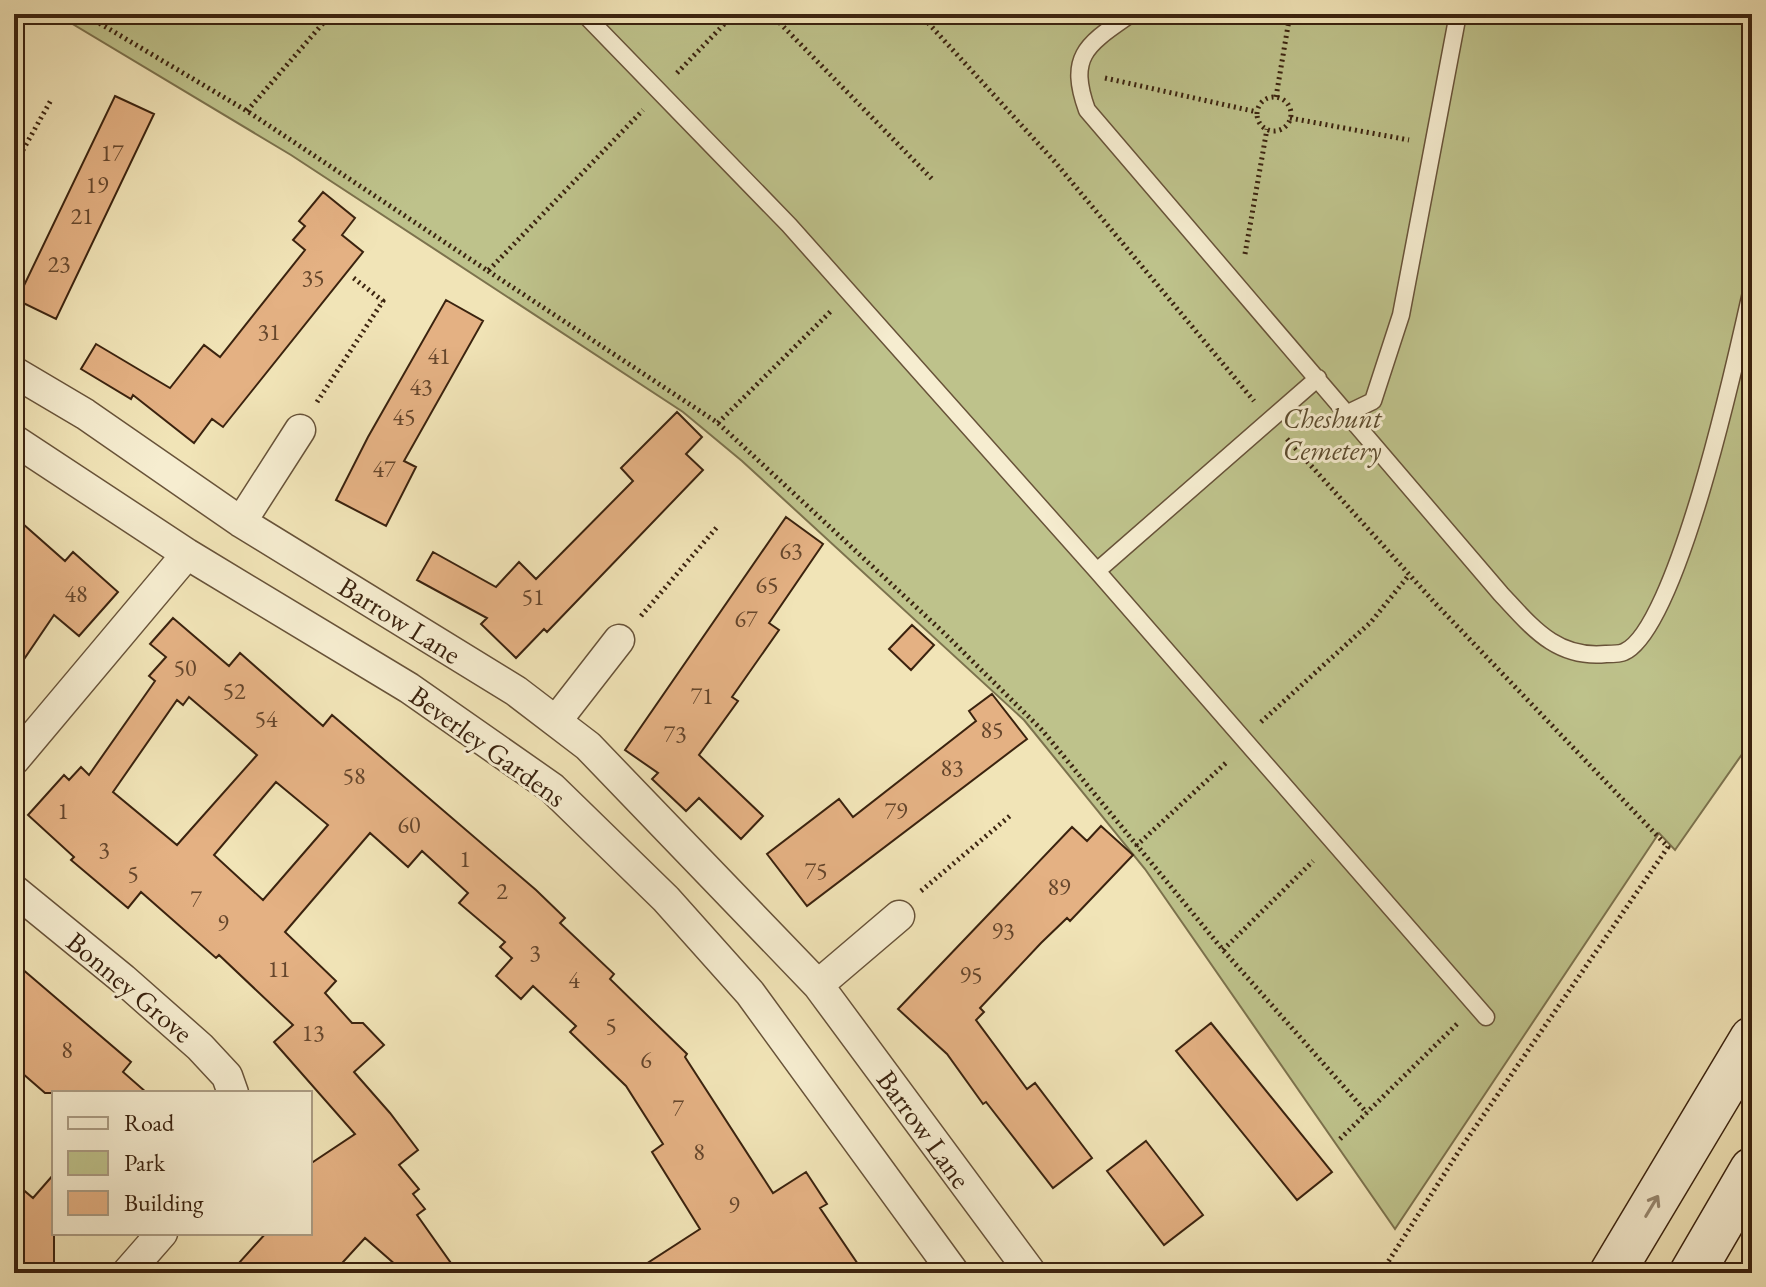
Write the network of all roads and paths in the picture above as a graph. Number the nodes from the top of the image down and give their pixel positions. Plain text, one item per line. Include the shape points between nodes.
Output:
1 (84, 14) edge
2 (331, 14) edge
3 (584, 14) edge
4 (734, 14) edge
5 (771, 14) edge
6 (920, 14) edge
7 (1131, 14) edge
8 (1290, 14) edge
9 (1458, 14) edge
10 (1078, 72) junction
11 (660, 92) junction
12 (1276, 97) junction
13 (51, 100) dead end
14 (247, 111) junction
15 (1257, 112) junction
16 (1290, 118) junction
17 (1267, 129) junction
18 (1433, 145) junction
19 (14, 166) edge
20 (932, 179) dead end
21 (488, 271) junction
22 (351, 276) dead end
23 (1239, 286) junction
24 (1752, 288) edge
25 (849, 293) junction
26 (14, 372) edge
27 (1318, 378) junction
28 (1348, 413) junction
29 (1270, 420) junction
30 (718, 423) junction
31 (300, 430) joint
32 (14, 440) edge
33 (241, 522) junction
34 (717, 527) dead end
35 (187, 554) junction
36 (1097, 571) junction
37 (1409, 575) junction
38 (619, 640) joint
39 (556, 721) junction
40 (1244, 741) junction
41 (14, 760) edge
42 (1011, 815) dead end
43 (1333, 842) junction
44 (1136, 846) junction
45 (14, 890) edge
46 (899, 916) joint
47 (1223, 950) junction
48 (818, 985) junction
49 (1481, 1011) joint
50 (1752, 1039) edge
51 (232, 1091) edge
52 (1367, 1113) junction
53 (1340, 1139) dead end
54 (1752, 1170) edge
55 (160, 1235) edge
56 (127, 1273) edge
57 (954, 1273) edge
58 (1031, 1273) edge
59 (1381, 1273) edge
60 (1612, 1273) edge
61 (1692, 1273) edge

1 - 14 path
2 - 14 path
3 - 11 lane
4 - 11 path
5 - 20 path
6 - 29 path via 1055,162
7 - 10 lane via 1100,36
8 - 12 path
9 - 18 lane
10 - 15 path
10 - 23 lane via 1087,110
11 - 21 path
11 - 25 lane
12 - 15 path via 1265,99
12 - 16 path via 1289,106
13 - 19 path
14 - 21 path
15 - 17 path
16 - 17 path via 1284,127
16 - 18 path
17 - 23 path
18 - 28 lane via 1401,315 1373,401
21 - 30 path
22 - 31 path via 383,301
23 - 27 lane
24 - 28 lane via 1717,441 1662,607 1625,652 1586,656 1544,639
25 - 30 path
25 - 36 lane
26 - 33 street, Barrow Lane via 85,414
27 - 28 lane
27 - 29 lane
29 - 36 lane
29 - 37 path
30 - 44 path via 1042,730
31 - 33 street
32 - 35 street, Beverley Gardens
33 - 39 street, Barrow Lane
34 - 38 path
35 - 41 street
35 - 57 street, Beverley Gardens via 409,688 552,788 666,899 750,993
36 - 40 lane
37 - 40 path via 1371,622
37 - 59 path via 1668,847
38 - 39 street
39 - 48 street, Barrow Lane via 588,746
40 - 43 lane
40 - 44 path
42 - 46 path via 929,883
43 - 47 path
43 - 49 lane
44 - 47 path
45 - 51 street, Bonney Grove via 200,1047 227,1076
46 - 48 street
47 - 52 path
48 - 58 street, Barrow Lane
49 - 52 path
60 -> 50 main road
52 - 53 path
54 - 61 main road
55 - 56 street

